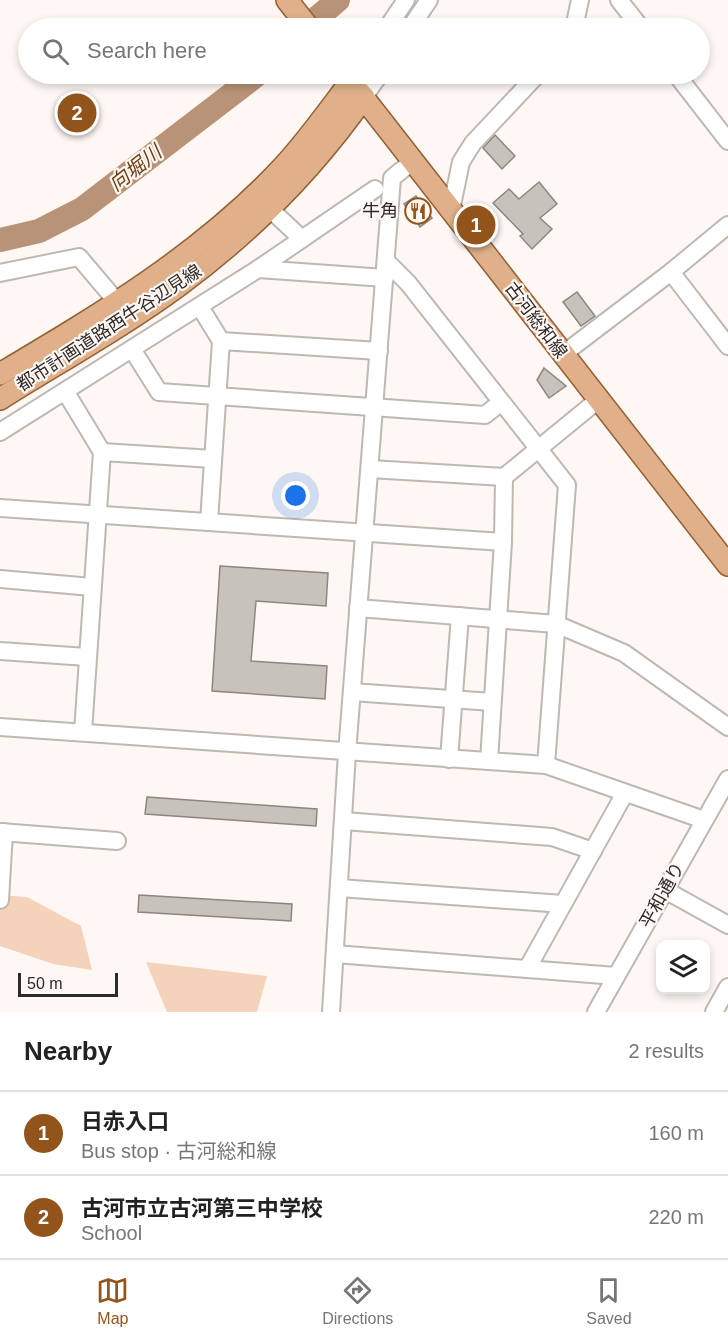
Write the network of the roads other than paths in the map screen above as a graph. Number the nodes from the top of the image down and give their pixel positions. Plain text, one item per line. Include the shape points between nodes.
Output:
1 (287, 0) edge
2 (406, 0) edge
3 (429, 0) edge
4 (579, 0) edge
5 (619, 0) edge
6 (301, 18) edge
7 (394, 18) edge
8 (417, 18) edge
9 (576, 18) edge
10 (633, 18) edge
11 (352, 84) edge
12 (353, 84) edge
13 (356, 84) edge
14 (529, 84) edge
15 (684, 84) edge
16 (728, 141) edge
17 (413, 161) junction
18 (375, 189) dead end
19 (270, 208) junction
20 (451, 210) junction
21 (728, 225) edge
22 (302, 239) junction
23 (386, 261) junction
24 (258, 269) junction
25 (671, 272) junction
26 (0, 273) edge
27 (385, 278) junction
28 (117, 302) junction
29 (200, 307) junction
30 (221, 341) junction
31 (728, 346) edge
32 (132, 349) junction
33 (379, 351) junction
34 (562, 355) junction
35 (0, 374) edge
36 (65, 391) junction
37 (218, 398) junction
38 (0, 399) edge
39 (598, 400) junction
40 (500, 402) junction
41 (375, 406) junction
42 (0, 432) edge
43 (538, 451) junction
44 (102, 452) junction
45 (213, 459) junction
46 (370, 470) junction
47 (504, 477) junction
48 (0, 508) edge
49 (98, 514) junction
50 (209, 522) junction
51 (365, 533) junction
52 (503, 542) junction
53 (728, 565) edge
54 (0, 579) edge
55 (92, 586) junction
56 (358, 608) junction
57 (460, 616) junction
58 (498, 619) junction
59 (556, 624) junction
60 (0, 651) edge
61 (87, 657) junction
62 (352, 693) junction
63 (454, 700) junction
64 (492, 702) junction
65 (0, 727) edge
66 (728, 727) edge
67 (82, 732) junction
68 (347, 753) junction
69 (449, 759) junction
70 (489, 761) junction
71 (546, 765) junction
72 (728, 779) edge
73 (625, 793) junction
74 (704, 820) junction
75 (344, 821) junction
76 (2, 832) edge
77 (117, 841) dead end
78 (593, 851) junction
79 (339, 888) junction
80 (665, 890) junction
81 (0, 900) edge
82 (563, 904) junction
83 (728, 925) edge
84 (335, 954) junction
85 (527, 969) junction
86 (616, 976) junction
87 (728, 987) edge
88 (331, 1012) edge
89 (596, 1012) edge
90 (714, 1012) edge

1 - 6 main road
2 - 7 street
3 - 8 street
4 - 9 street
5 - 10 street
11 - 28 main road, 都市計画道路西牛谷辺見線 via 309,137 253,196 188,253
12 - 19 main road, 都市計画道路西牛谷辺見線 via 324,151
13 - 17 main road, 古河総和線
14 - 20 street via 473,143 461,162
15 - 16 street
17 - 20 main road, 古河総和線
17 - 23 street via 392,178
18 - 22 street
19 - 22 street
19 - 38 main road, 都市計画道路西牛谷辺見線 via 176,288
20 - 34 main road, 古河総和線
21 - 25 street
22 - 24 street
23 - 27 street
23 - 40 street via 408,283
24 - 27 street
24 - 29 street
25 - 31 street
25 - 34 street
26 - 28 street via 79,257
27 - 33 street
28 - 35 main road, 都市計画道路西牛谷辺見線
29 - 30 street
29 - 32 street
30 - 33 street
30 - 37 street
32 - 36 street
32 - 37 street via 159,392
33 - 41 street
34 - 39 main road, 古河総和線
36 - 42 street
36 - 44 street
37 - 41 street
37 - 45 street
39 - 43 street
39 - 53 main road, 古河総和線
40 - 41 street via 485,415
40 - 43 street
41 - 46 street
43 - 47 street
43 - 59 street via 567,485
44 - 45 street
44 - 49 street
45 - 50 street
46 - 47 street
46 - 51 street
47 - 52 street
48 - 49 street
49 - 50 street
49 - 55 street
50 - 51 street
51 - 52 street
51 - 56 street
52 - 58 street
54 - 55 street
55 - 61 street
56 - 57 street
56 - 62 street
57 - 58 street
57 - 63 street
58 - 59 street
58 - 64 street
59 - 66 street via 624,653
59 - 71 street
60 - 61 street
61 - 67 street
62 - 63 street
62 - 68 street
63 - 64 street
63 - 69 street
64 - 70 street
65 - 67 street
67 - 68 street
68 - 69 street
68 - 75 street
69 - 70 street
70 - 71 street
71 - 73 street
72 - 74 street, 平和通り
73 - 74 street
73 - 78 street
74 - 80 street, 平和通り
75 - 78 street via 552,837
75 - 79 street
76 - 77 street
76 - 81 street
78 - 82 street
79 - 82 street
79 - 84 street
80 - 83 street
80 - 86 street, 平和通り
82 - 85 street
84 - 85 street
84 - 88 street
85 - 86 street
86 - 89 street, 平和通り
87 - 90 street

